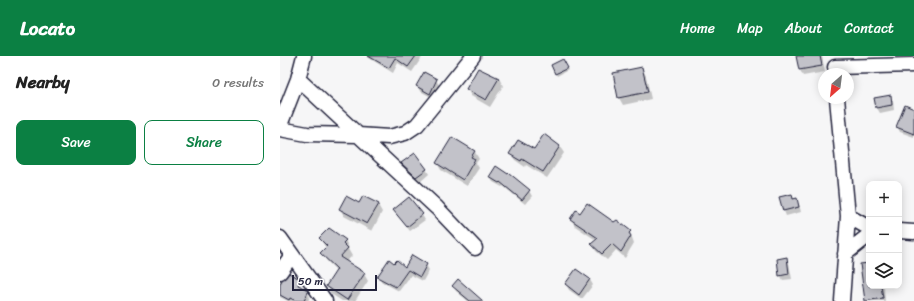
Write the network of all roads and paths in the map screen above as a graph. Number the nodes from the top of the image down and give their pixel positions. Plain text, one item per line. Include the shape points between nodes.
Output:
1 (304, 56) edge
2 (473, 56) edge
3 (914, 65) edge
4 (834, 66) edge
5 (298, 80) junction
6 (838, 104) edge
7 (280, 125) edge
8 (280, 129) edge
9 (358, 135) junction
10 (848, 216) junction
11 (866, 226) edge
12 (902, 232) edge
13 (914, 232) edge
14 (866, 237) edge
15 (280, 238) edge
16 (475, 248) dead end
17 (845, 254) junction
18 (292, 255) junction
19 (280, 272) edge
20 (324, 301) edge
21 (842, 301) edge

1 - 5 street
2 - 9 street via 417,125 405,133 389,137
3 - 4 street
5 - 7 street
5 - 9 street
6 - 10 street
8 - 9 street via 307,134
9 - 16 street via 437,208
10 - 11 street
10 - 17 street
12 - 13 street
14 - 17 street
15 - 18 street
17 - 21 street
18 - 19 street
18 - 20 street

